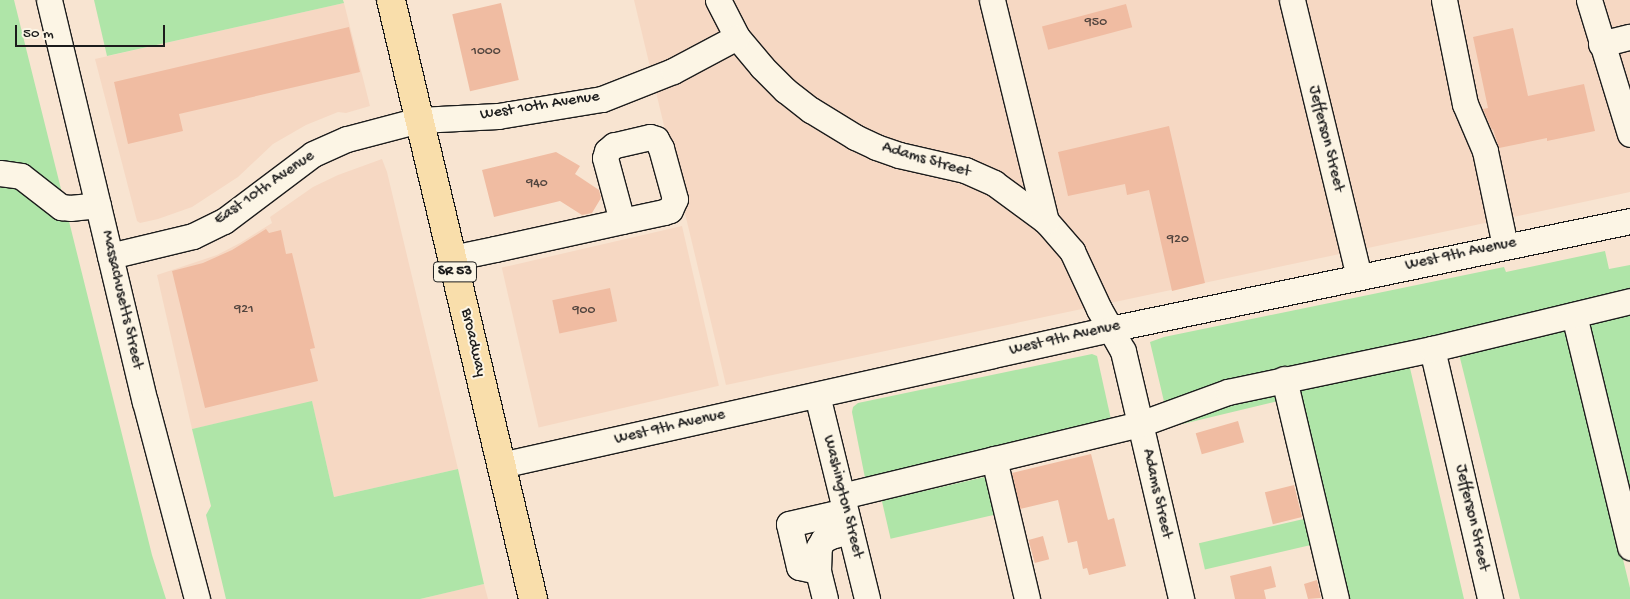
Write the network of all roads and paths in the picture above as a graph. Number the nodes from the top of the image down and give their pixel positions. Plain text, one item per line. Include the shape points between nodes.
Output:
1 (49, 0) edge
2 (391, 0) edge
3 (718, 0) edge
4 (992, 0) edge
5 (1292, 0) edge
6 (1444, 0) edge
7 (1589, 0) edge
8 (737, 37) junction
9 (1630, 37) edge
10 (1602, 44) junction
11 (419, 120) junction
12 (1630, 134) edge
13 (0, 173) edge
14 (98, 205) junction
15 (1630, 220) edge
16 (622, 222) dead end
17 (1046, 222) junction
18 (1505, 246) junction
19 (110, 256) junction
20 (452, 258) junction
21 (1359, 277) junction
22 (1630, 301) edge
23 (1574, 315) junction
24 (1110, 329) junction
25 (1432, 348) junction
26 (1284, 379) junction
27 (817, 395) junction
28 (1140, 424) junction
29 (994, 460) junction
30 (501, 465) junction
31 (846, 513) junction
32 (1630, 547) edge
33 (818, 571) junction
34 (197, 599) edge
35 (533, 599) edge
36 (825, 599) edge
37 (867, 599) edge
38 (1027, 599) edge
39 (1181, 599) edge
40 (1336, 599) edge
41 (1490, 599) edge

1 - 14 street, Massachusetts Street
2 - 11 main road, Broadway / SR 53
3 - 8 street, Adams Street
4 - 17 street
5 - 21 street, Jefferson Street
6 - 18 street via 1465,104 1485,151
7 - 10 street
8 - 11 street, West 10th Avenue via 673,71 602,99 498,116
8 - 17 street, Adams Street via 785,90 838,128 891,152 965,170 994,183
9 - 10 street
10 - 12 street
11 - 19 street, East 10th Avenue via 347,139 313,154 224,221 194,236
11 - 20 main road, Broadway / SR 53
13 - 14 street via 21,176 61,207
14 - 19 street, Massachusetts Street
15 - 18 street, West 9th Avenue
16 - 20 street
17 - 24 street, Adams Street via 1072,251
18 - 21 street, West 9th Avenue
19 - 34 street, Massachusetts Street
20 - 30 main road, Broadway / SR 53
21 - 24 street, West 9th Avenue
22 - 23 street
23 - 25 street
23 - 32 street
24 - 27 street, West 9th Avenue
24 - 28 street, Adams Street via 1123,351
25 - 26 street
25 - 41 street, Jefferson Street
26 - 28 street via 1228,392
26 - 40 street
27 - 30 street, West 9th Avenue
27 - 31 street, Washington Street
28 - 29 street
28 - 39 street, Adams Street
29 - 31 street
29 - 38 street
30 - 35 main road, Broadway / SR 53
31 - 33 street via 831,536 823,540
31 - 33 street via 789,524 800,567
31 - 37 street, Washington Street
33 - 36 street

